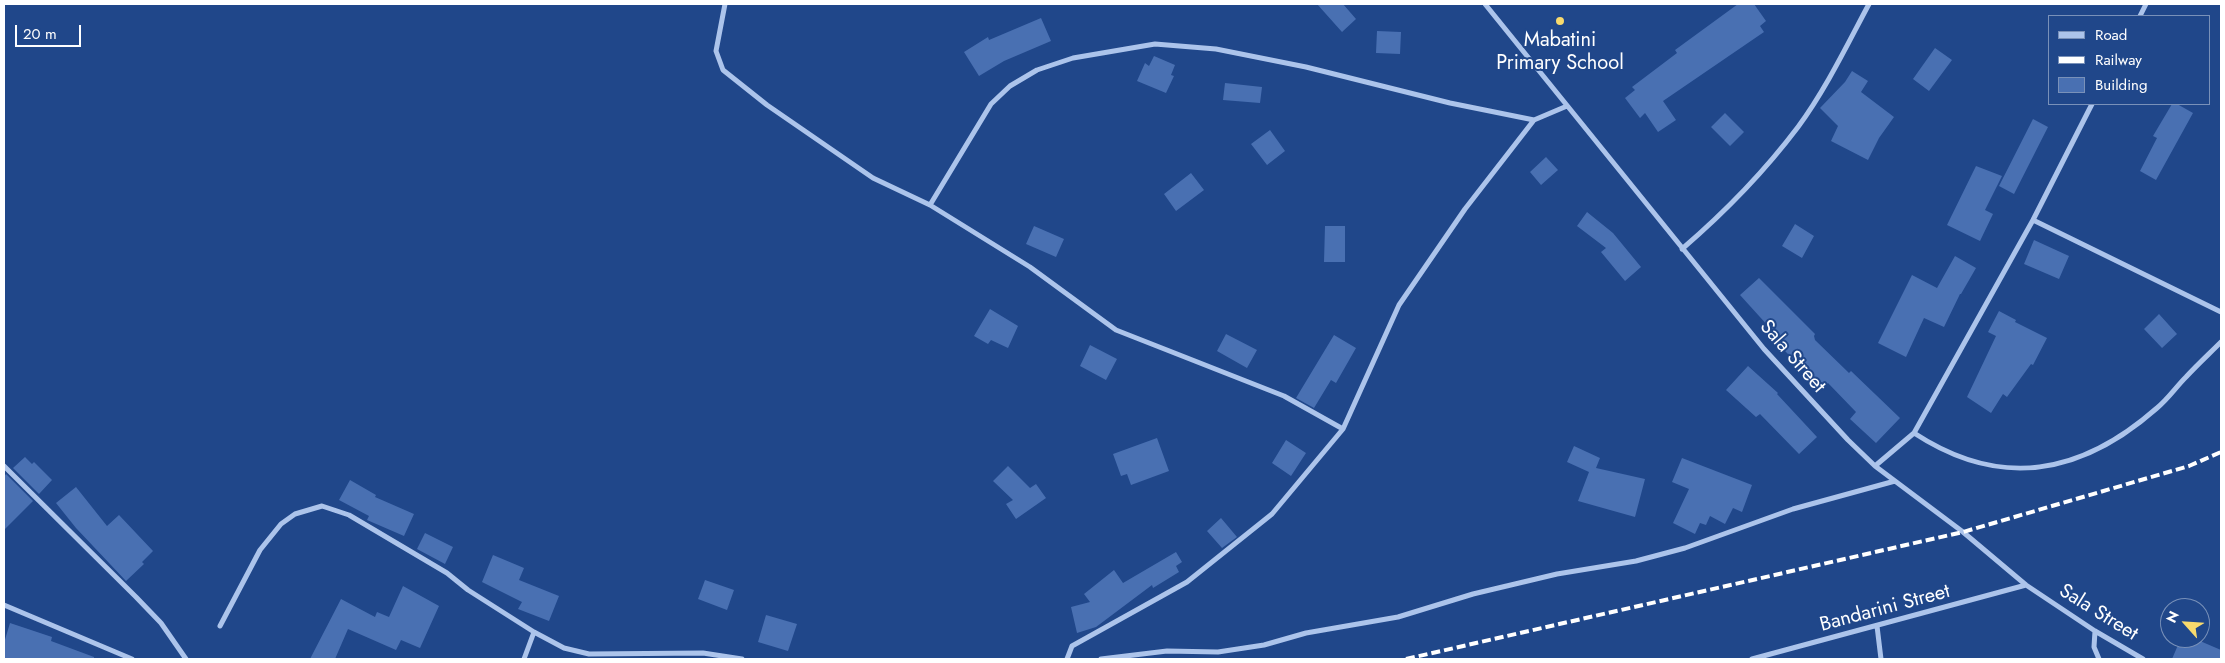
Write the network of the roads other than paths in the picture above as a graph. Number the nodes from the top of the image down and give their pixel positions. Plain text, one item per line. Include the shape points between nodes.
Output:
1 (725, 4) edge
2 (1486, 4) edge
3 (1869, 4) edge
4 (2091, 105) edge
5 (1567, 106) junction
6 (1534, 120) junction
7 (930, 205) junction
8 (2033, 220) junction
9 (1682, 249) junction
10 (2221, 312) edge
11 (2221, 342) edge
12 (1343, 429) junction
13 (1914, 433) junction
14 (4, 466) edge
15 (1875, 466) junction
16 (1895, 481) junction
17 (2026, 585) junction
18 (4, 605) edge
19 (220, 626) dead end
20 (1877, 626) junction
21 (2095, 631) junction
22 (534, 632) junction
23 (132, 659) edge
24 (186, 659) edge
25 (524, 659) edge
26 (742, 659) edge
27 (1067, 659) edge
28 (1100, 659) edge
29 (1752, 659) edge
30 (1881, 659) edge
31 (2099, 659) edge
32 (2143, 659) edge

1 - 7 street via 716,51 723,70 872,178
2 - 5 street, Sala Street
3 - 9 street via 1826,83 1798,126 1723,214
4 - 8 street
5 - 6 street
5 - 9 street, Sala Street
6 - 7 street via 1288,63 1216,49 1155,44 1073,58 1037,70 1010,86 991,104
6 - 12 street via 1465,209 1399,305
7 - 12 street via 1030,267 1116,330 1284,396
8 - 10 street
8 - 13 street
9 - 15 street, Sala Street via 1823,415
11 - 13 street via 2158,407 2123,435 2090,454 2061,465 2028,469 1991,467 1935,447
12 - 27 street via 1272,514 1187,582 1072,646
13 - 15 street
14 - 24 street via 143,603
15 - 16 street, Sala Street
16 - 17 street, Sala Street
16 - 28 street via 1793,509 1686,548 1473,594 1398,617 1306,632 1218,652 1167,651
17 - 20 street, Bandarini Street
17 - 21 street, Sala Street
18 - 23 street
19 - 22 street via 260,550 280,524 295,514 322,506 349,515 447,573
20 - 29 street, Bandarini Street
20 - 30 street
21 - 31 street via 2094,647
21 - 32 street, Sala Street
22 - 25 street
22 - 26 street via 564,648 589,654 703,653

